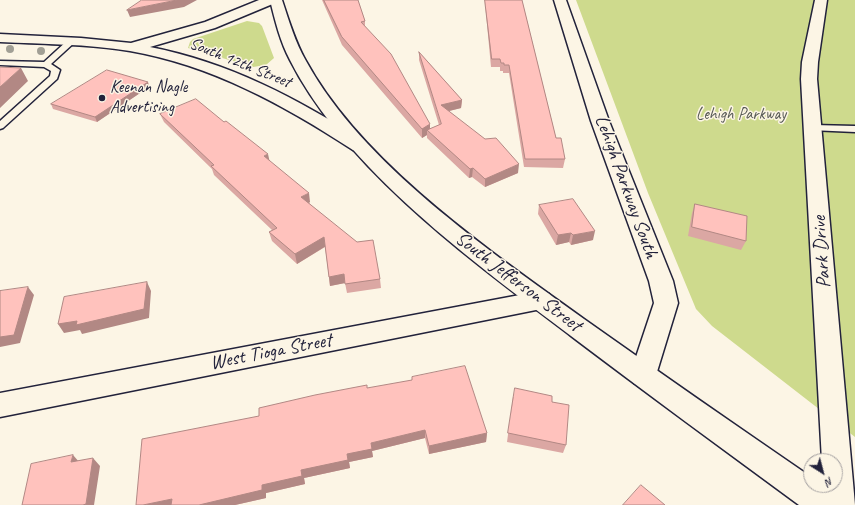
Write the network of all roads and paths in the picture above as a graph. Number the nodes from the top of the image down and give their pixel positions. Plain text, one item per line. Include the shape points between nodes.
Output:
1 (270, 0) edge
2 (276, 0) edge
3 (560, 0) edge
4 (821, 0) edge
5 (0, 38) edge
6 (71, 42) junction
7 (130, 47) junction
8 (0, 63) edge
9 (46, 66) junction
10 (0, 126) edge
11 (813, 128) junction
12 (855, 130) edge
13 (359, 146) junction
14 (541, 300) junction
15 (643, 375) junction
16 (0, 404) edge
17 (824, 505) edge
18 (840, 505) edge

1 - 7 street via 210,25
2 - 13 street, South Jefferson Street via 297,59 332,114
3 - 15 street, Lehigh Parkway South via 600,122 661,281 666,303
4 - 11 street, Park Drive via 810,62
5 - 6 street, South 12th Street
6 - 7 street, South 12th Street
6 - 9 lane
7 - 13 street, South 12th Street via 192,62 258,87 325,123
8 - 9 lane
9 - 10 lane via 56,70 54,77
11 - 12 lane
11 - 18 street, Park Drive
13 - 14 street, South Jefferson Street via 423,208 472,249
14 - 15 street, South Jefferson Street
14 - 16 street, West Tioga Street
15 - 17 street, South Jefferson Street

